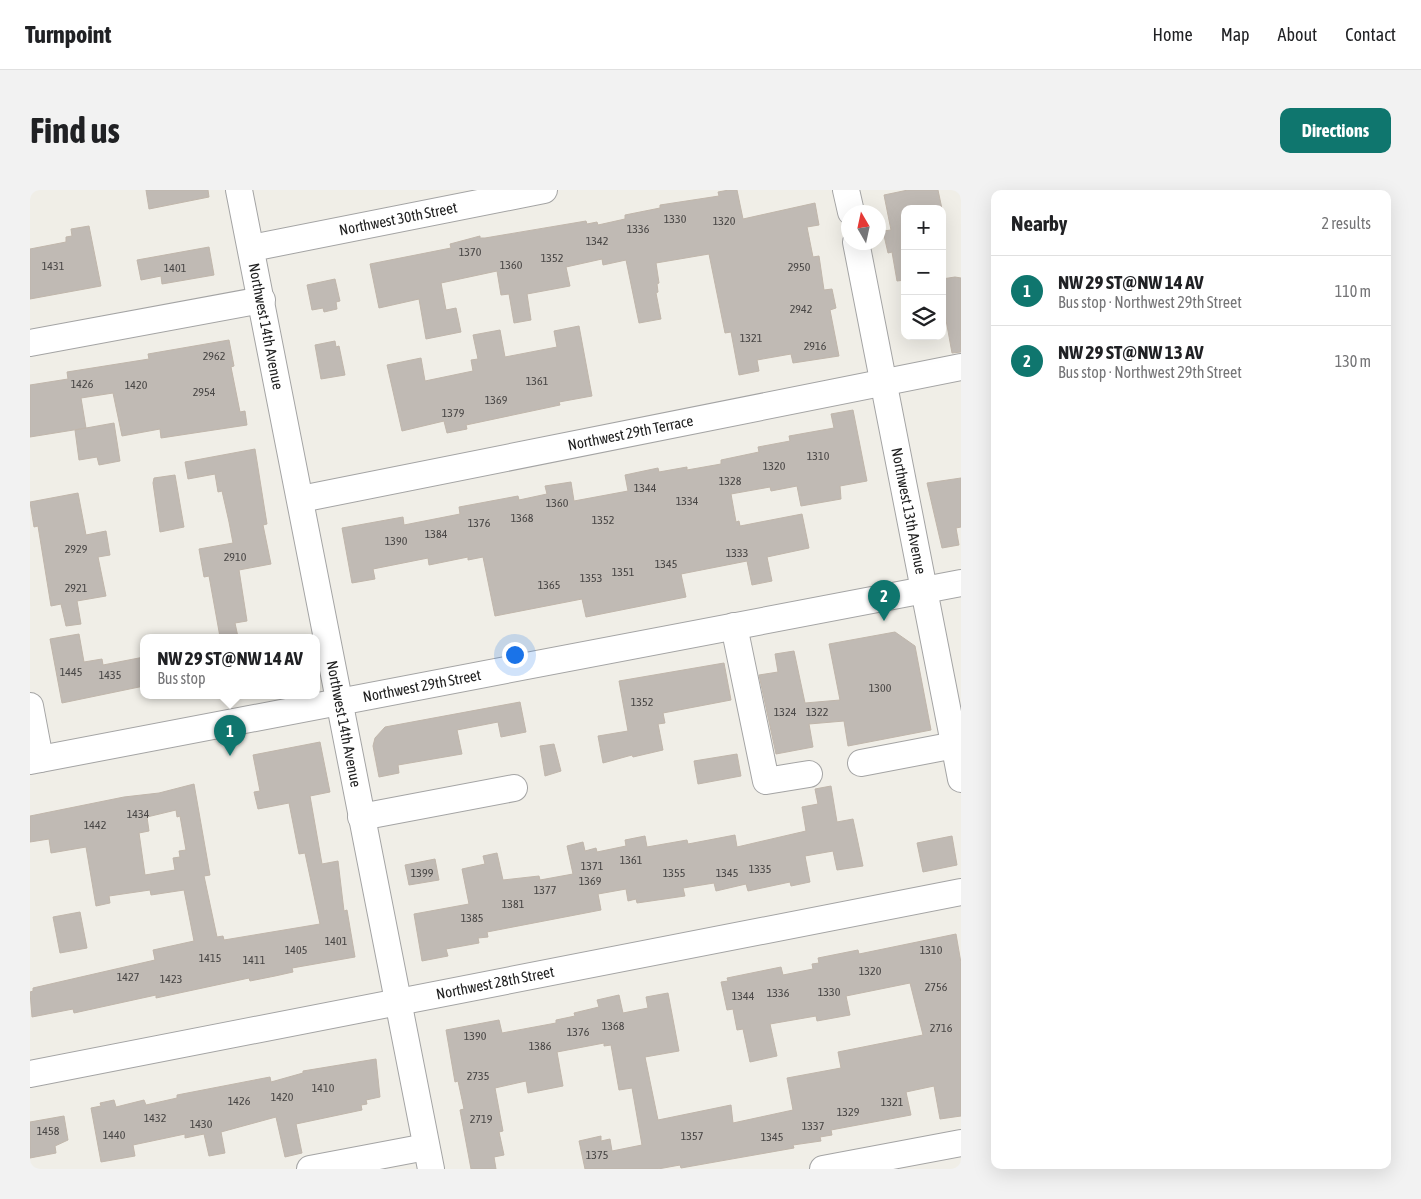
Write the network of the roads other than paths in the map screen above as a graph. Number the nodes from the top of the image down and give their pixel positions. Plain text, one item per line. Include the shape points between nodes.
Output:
1 (240, 190) edge
2 (544, 190) edge
3 (846, 190) edge
4 (849, 205) edge
5 (252, 248) junction
6 (858, 250) edge
7 (262, 300) junction
8 (30, 343) edge
9 (961, 367) edge
10 (884, 383) junction
11 (301, 499) junction
12 (961, 583) edge
13 (925, 590) junction
14 (734, 626) junction
15 (339, 702) junction
16 (30, 706) edge
17 (957, 749) edge
18 (35, 760) edge
19 (861, 763) dead end
20 (808, 774) dead end
21 (961, 779) edge
22 (514, 788) dead end
23 (361, 816) junction
24 (961, 892) edge
25 (398, 1004) junction
26 (30, 1074) edge
27 (961, 1143) edge
28 (428, 1158) edge
29 (310, 1169) edge
30 (823, 1169) edge

1 - 5 street, Northwest 14th Avenue
2 - 5 street, Northwest 30th Street
3 - 4 street
5 - 7 street, Northwest 14th Avenue
6 - 10 street, Northwest 13th Avenue
7 - 8 street
7 - 11 street, Northwest 14th Avenue
9 - 10 street, Northwest 29th Terrace
10 - 11 street, Northwest 29th Terrace
10 - 13 street, Northwest 13th Avenue
11 - 15 street, Northwest 14th Avenue
12 - 13 street, Northwest 29th Street
13 - 14 street, Northwest 29th Street
13 - 17 street, Northwest 13th Avenue
14 - 15 street, Northwest 29th Street
14 - 20 street via 766,781
15 - 18 street, Northwest 29th Street
15 - 23 street, Northwest 14th Avenue
16 - 18 street
17 - 19 street
17 - 21 street, Northwest 13th Avenue
22 - 23 street
23 - 25 street, Northwest 14th Avenue
24 - 25 street, Northwest 28th Street
25 - 26 street, Northwest 28th Street
25 - 28 street, Northwest 14th Avenue
27 - 30 street
28 - 29 street

